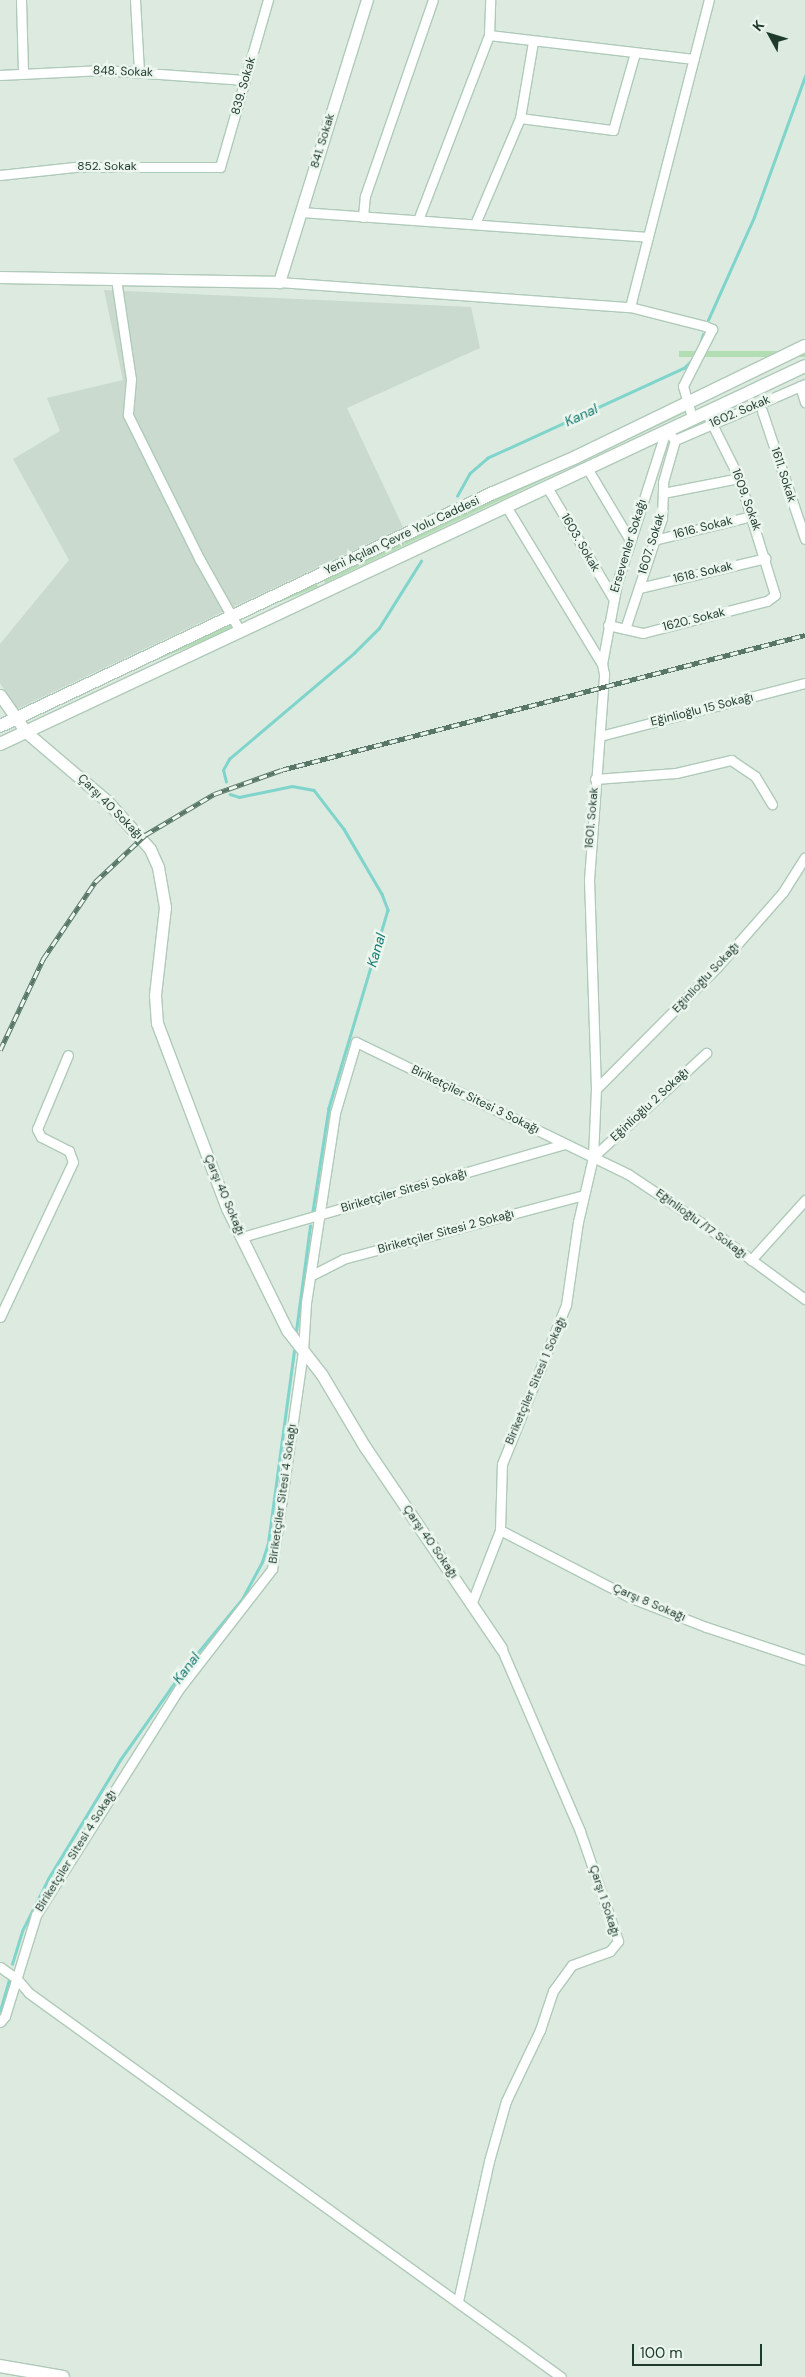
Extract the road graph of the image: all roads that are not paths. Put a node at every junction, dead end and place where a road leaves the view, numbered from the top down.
1 (21, 0) edge
2 (135, 0) edge
3 (268, 0) edge
4 (368, 0) edge
5 (433, 0) edge
6 (490, 0) edge
7 (708, 0) edge
8 (489, 34) junction
9 (533, 42) junction
10 (635, 53) junction
11 (694, 58) junction
12 (139, 72) junction
13 (23, 73) junction
14 (0, 75) edge
15 (245, 80) junction
16 (520, 118) junction
17 (215, 168) joint
18 (0, 175) edge
19 (301, 212) junction
20 (363, 217) junction
21 (418, 220) junction
22 (475, 224) junction
23 (648, 237) junction
24 (0, 277) edge
25 (116, 279) junction
26 (279, 282) junction
27 (630, 307) junction
28 (805, 346) edge
29 (805, 366) edge
30 (802, 385) edge
31 (805, 402) edge
32 (686, 403) junction
33 (762, 411) dead end
34 (706, 412) junction
35 (692, 418) junction
36 (713, 424) junction
37 (671, 435) junction
38 (587, 468) junction
39 (739, 478) junction
40 (547, 487) junction
41 (663, 493) junction
42 (506, 506) junction
43 (752, 516) junction
44 (630, 540) junction
45 (654, 540) junction
46 (805, 540) edge
47 (766, 558) junction
48 (639, 588) junction
49 (776, 592) joint
50 (613, 598) junction
51 (232, 616) junction
52 (608, 625) junction
53 (624, 630) junction
54 (240, 631) junction
55 (602, 664) junction
56 (805, 683) edge
57 (0, 695) edge
58 (14, 719) junction
59 (0, 726) edge
60 (26, 732) junction
61 (600, 736) junction
62 (0, 744) edge
63 (595, 779) junction
64 (772, 804) dead end
65 (805, 857) edge
66 (356, 1042) joint
67 (706, 1053) dead end
68 (68, 1054) dead end
69 (596, 1089) junction
70 (565, 1144) junction
71 (593, 1157) junction
72 (584, 1194) junction
73 (805, 1200) edge
74 (319, 1216) junction
75 (242, 1237) junction
76 (751, 1260) junction
77 (310, 1276) junction
78 (805, 1299) edge
79 (0, 1317) edge
80 (303, 1352) junction
81 (500, 1530) junction
82 (472, 1602) junction
83 (501, 1648) joint
84 (805, 1660) edge
85 (0, 1967) edge
86 (16, 1978) junction
87 (0, 2022) edge
88 (458, 2301) junction
89 (0, 2366) edge
90 (63, 2377) edge
91 (561, 2377) edge

1 - 13 street
2 - 12 street
3 - 15 street, 839. Sokak
4 - 19 street, 841. Sokak
5 - 20 street
6 - 8 street
7 - 11 street
8 - 9 street
8 - 21 street
9 - 10 street
9 - 16 street
10 - 11 street
10 - 16 street
11 - 23 street
12 - 13 street, 848. Sokak
12 - 15 street, 848. Sokak
13 - 14 street, 848. Sokak
15 - 17 street, 839. Sokak
16 - 22 street
17 - 18 street, 852. Sokak
19 - 20 street
19 - 26 street, 841. Sokak
20 - 21 street
21 - 22 street
22 - 23 street
23 - 27 street
24 - 25 street
25 - 26 street
25 - 51 street
26 - 27 street
27 - 32 street
28 - 32 main road, Yeni Açılan Çevre Yolu Caddesi
29 - 34 main road, Yeni Açılan Çevre Yolu Caddesi
30 - 31 street
30 - 36 street, 1602. Sokak
32 - 35 street
32 - 51 main road, Yeni Açılan Çevre Yolu Caddesi
33 - 46 street, 1611. Sokak
34 - 35 main road, Yeni Açılan Çevre Yolu Caddesi
34 - 36 street, 1609. Sokak
35 - 37 main road, Yeni Açılan Çevre Yolu Caddesi
36 - 37 street, 1602. Sokak
36 - 39 street, 1609. Sokak
37 - 38 main road, Yeni Açılan Çevre Yolu Caddesi
37 - 41 street, 1607. Sokak
37 - 44 street, Ersevenler Sokağı
38 - 40 main road, Yeni Açılan Çevre Yolu Caddesi
38 - 44 street
39 - 41 street
39 - 43 street, 1609. Sokak
40 - 42 main road, Yeni Açılan Çevre Yolu Caddesi
40 - 50 street, 1603. Sokak
41 - 45 street, 1607. Sokak
42 - 54 main road, Yeni Açılan Çevre Yolu Caddesi
42 - 55 street, 1601. Sokak
43 - 45 street, 1616. Sokak
43 - 47 street, 1609. Sokak
44 - 50 street, Ersevenler Sokağı
45 - 48 street, 1607. Sokak
47 - 48 street, 1618. Sokak
47 - 49 street, 1609. Sokak
48 - 53 street, 1607. Sokak
49 - 53 street, 1620. Sokak
50 - 52 street, Ersevenler Sokağı
51 - 54 street
51 - 58 main road, Yeni Açılan Çevre Yolu Caddesi
52 - 53 street, 1620. Sokak
52 - 55 street, Ersevenler Sokağı
54 - 60 main road, Yeni Açılan Çevre Yolu Caddesi
55 - 61 street, 1601. Sokak
56 - 61 street, Eğinlioğlu 15 Sokağı
57 - 58 street, Çarşı 40 Sokağı
58 - 59 main road, Yeni Açılan Çevre Yolu Caddesi
58 - 60 street, Çarşı 40 Sokağı
60 - 62 main road, Yeni Açılan Çevre Yolu Caddesi
60 - 75 street, Çarşı 40 Sokağı
61 - 63 street, 1601. Sokak
63 - 64 street
63 - 69 street, 1601. Sokak
65 - 69 street, Eğinlioğlu Sokağı
66 - 70 street, Biriketçiler Sitesi 3 Sokağı
66 - 74 street, Biriketçiler Sitesi 4 Sokağı
67 - 71 street, Eğinlioğlu 2 Sokağı
68 - 79 street
69 - 71 street, 1601. Sokak
70 - 71 street, Biriketçiler Sitesi 3 Sokağı
70 - 74 street, Biriketçiler Sitesi Sokağı
71 - 72 street, Biriketçiler Sitesi 1 Sokağı
71 - 76 street, Eğinlioğlu /17 Sokağı
72 - 77 street, Biriketçiler Sitesi 2 Sokağı
72 - 81 street, Biriketçiler Sitesi 1 Sokağı
73 - 76 street
74 - 75 street, Biriketçiler Sitesi Sokağı
74 - 77 street, Biriketçiler Sitesi 4 Sokağı
75 - 80 street, Çarşı 40 Sokağı
76 - 78 street, Eğinlioğlu /17 Sokağı
77 - 80 street, Biriketçiler Sitesi 4 Sokağı
80 - 82 street, Çarşı 40 Sokağı
80 - 86 street, Biriketçiler Sitesi 4 Sokağı
81 - 82 street, Biriketçiler Sitesi 1 Sokağı
81 - 84 street, Çarşı 8 Sokağı
82 - 83 street, Çarşı 40 Sokağı
83 - 88 street, Çarşı 1 Sokağı
85 - 86 street
86 - 87 street, Biriketçiler Sitesi 4 Sokağı
86 - 88 street
88 - 91 street
89 - 90 main road

